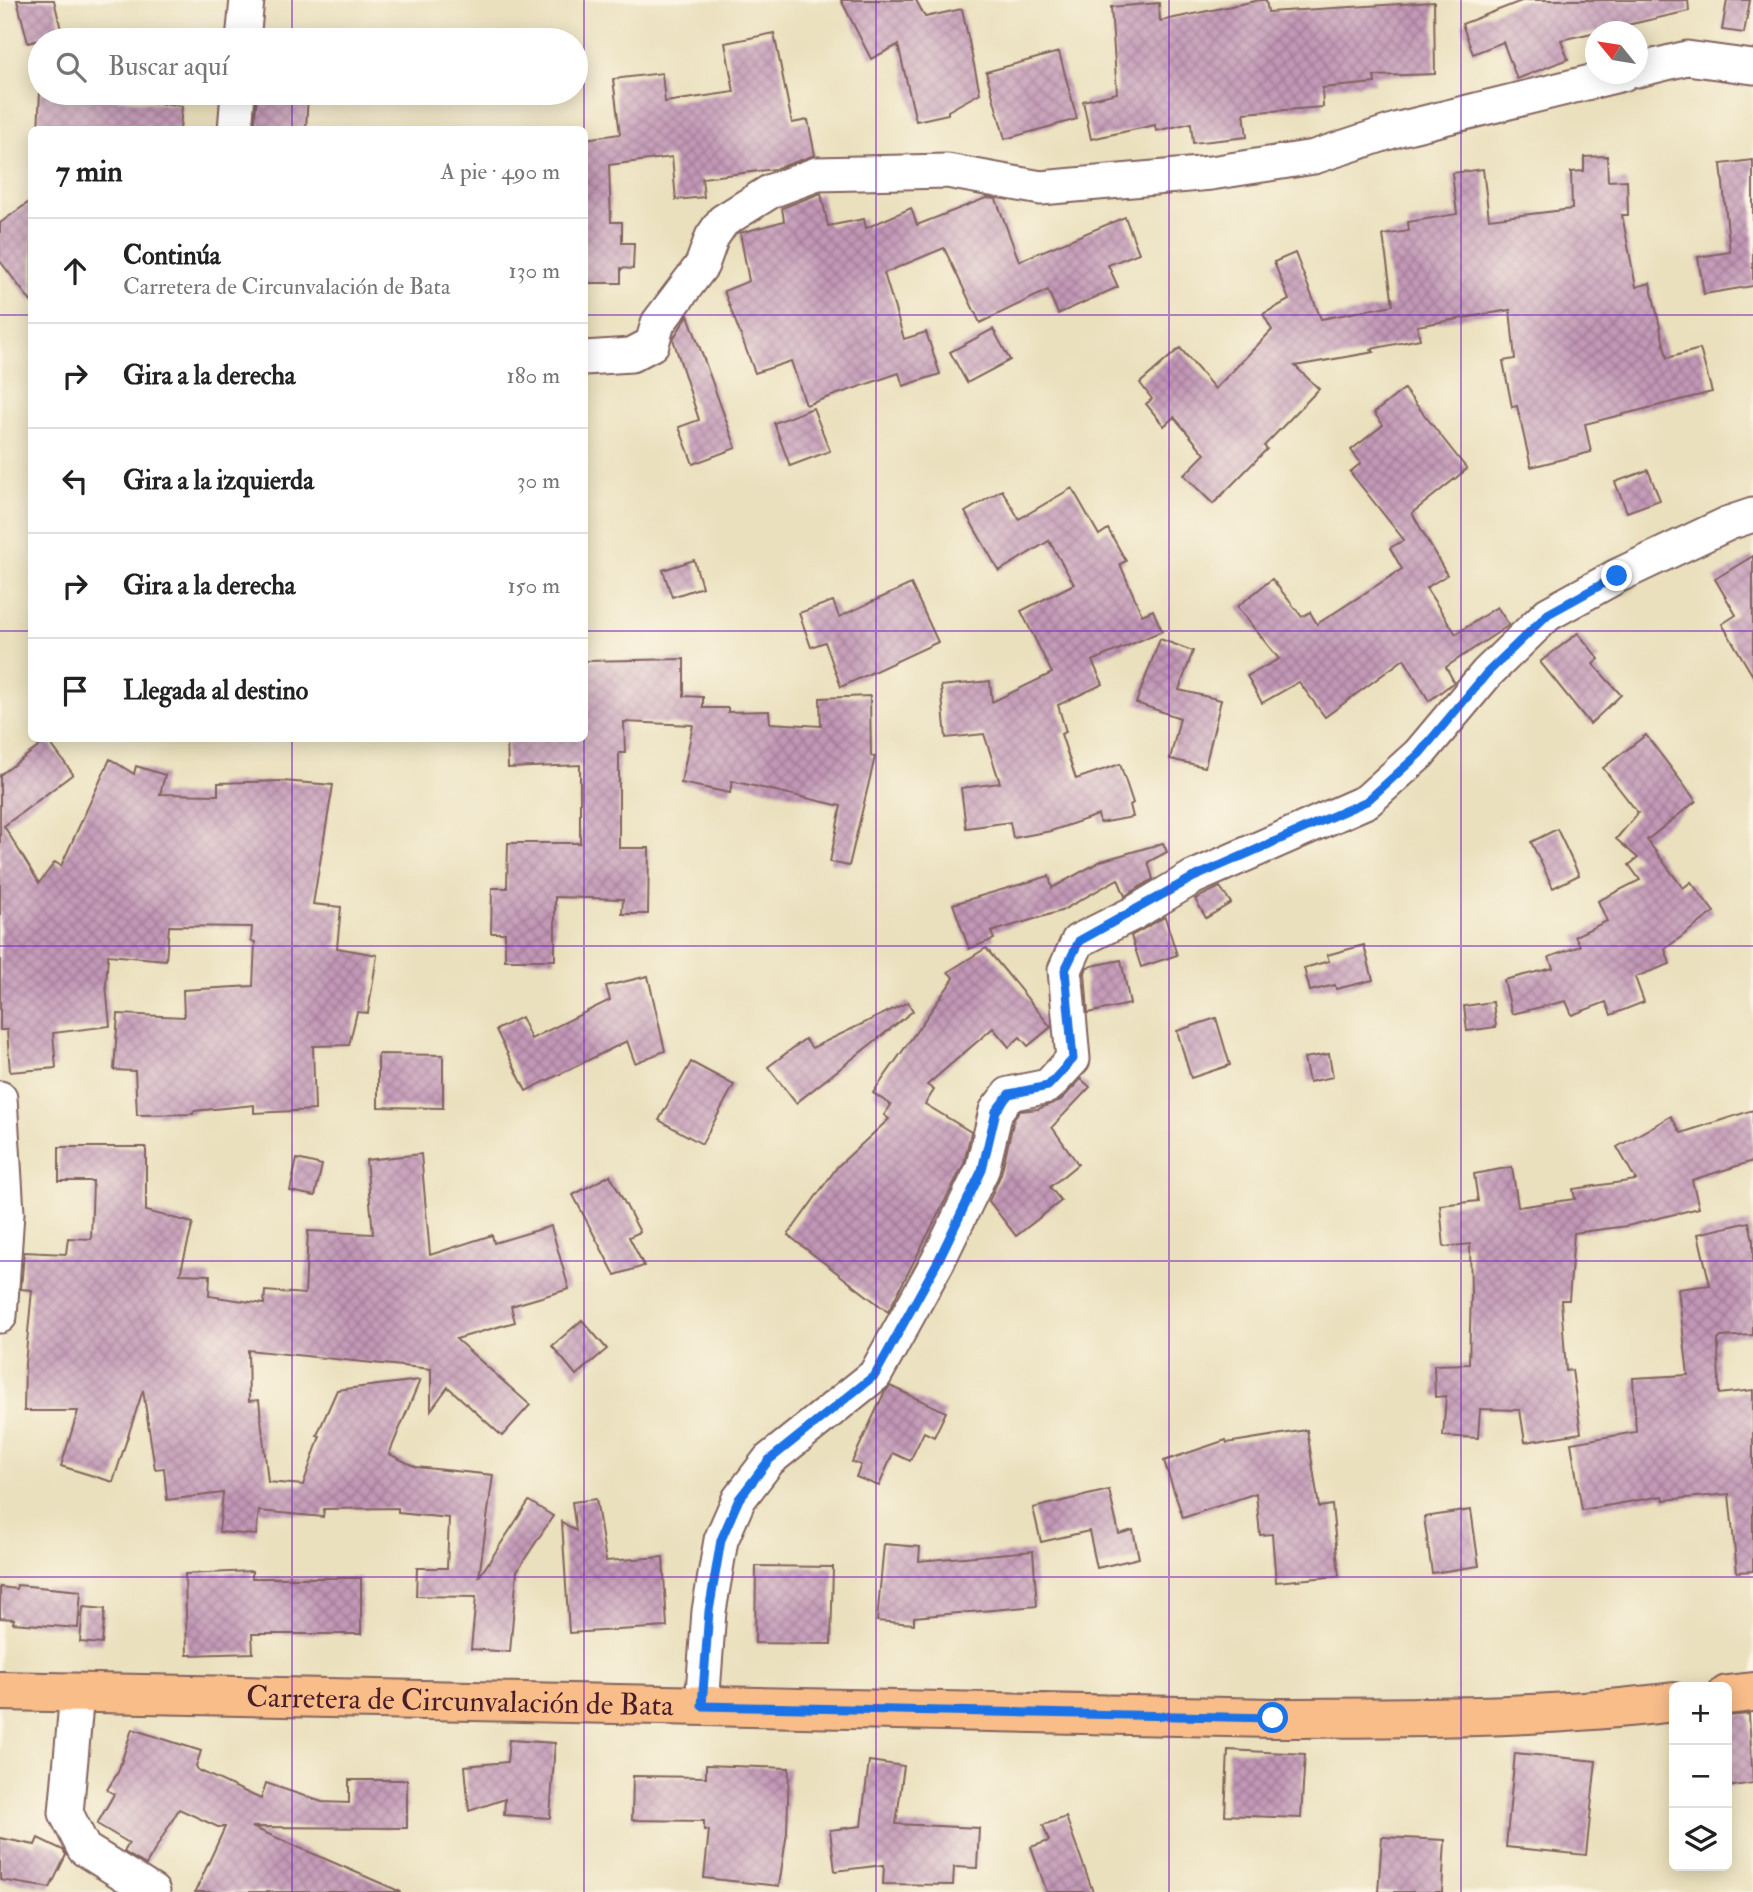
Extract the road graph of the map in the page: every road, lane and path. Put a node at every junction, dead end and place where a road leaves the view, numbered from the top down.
1 (247, 0) edge
2 (244, 28) edge
3 (1753, 66) edge
4 (1648, 67) edge
5 (1585, 83) edge
6 (237, 105) edge
7 (235, 126) edge
8 (588, 358) edge
9 (1753, 515) edge
10 (0, 1098) edge
11 (0, 1316) edge
12 (0, 1691) edge
13 (1753, 1692) edge
14 (77, 1693) junction
15 (1732, 1694) edge
16 (1669, 1702) edge
17 (702, 1706) junction
18 (153, 1892) edge

1 - 2 street
3 - 4 street
5 - 8 street
6 - 7 street
9 - 17 street
10 - 11 street
12 - 14 main road, Carretera de Circunvalación de Bata
13 - 15 main road
14 - 17 main road, Carretera de Circunvalación de Bata
14 - 18 street
16 - 17 main road, Carretera de Circunvalación de Bata

